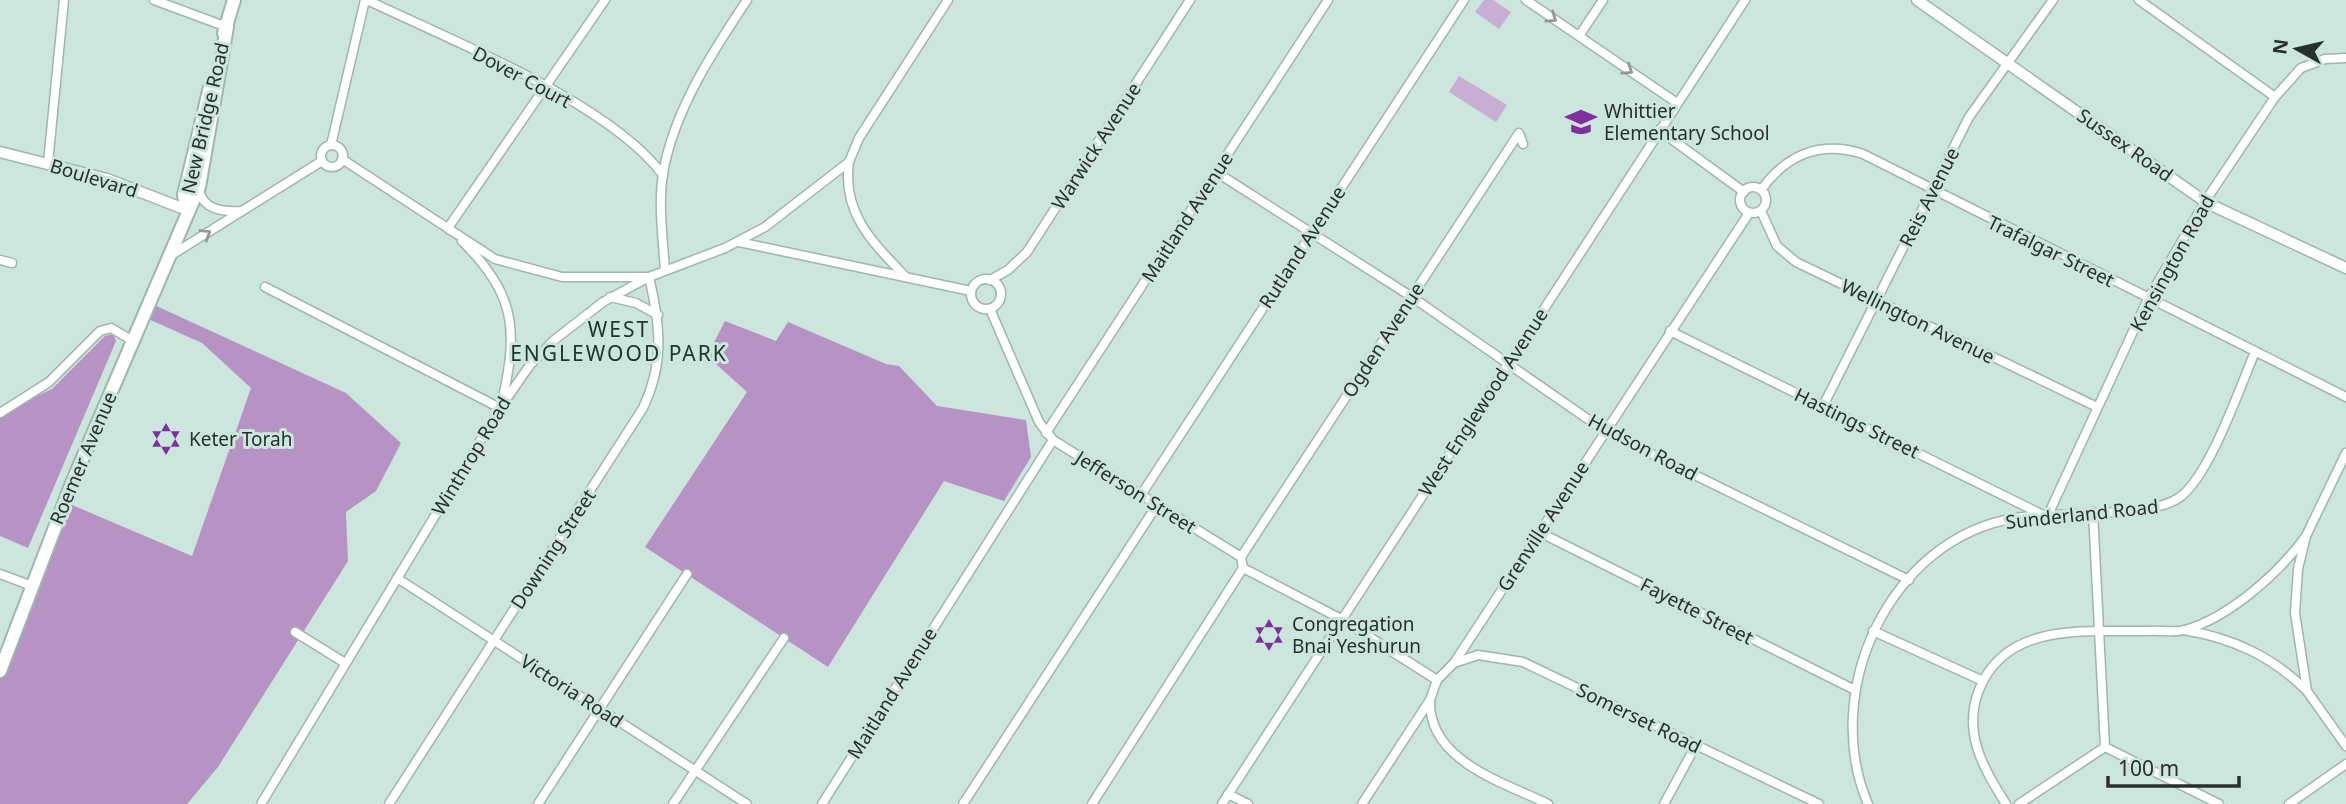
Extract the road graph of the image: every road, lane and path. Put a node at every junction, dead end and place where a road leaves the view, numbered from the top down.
1 (64, 0) edge
2 (154, 0) edge
3 (234, 0) edge
4 (366, 0) edge
5 (605, 0) edge
6 (747, 0) edge
7 (948, 0) edge
8 (1190, 0) edge
9 (1328, 0) edge
10 (1464, 0) edge
11 (1526, 0) edge
12 (1603, 0) edge
13 (1745, 0) edge
14 (1917, 0) edge
15 (2053, 0) edge
16 (2139, 0) edge
17 (227, 27) junction
18 (1578, 36) junction
19 (2346, 58) edge
20 (2008, 63) junction
21 (545, 87) junction
22 (2275, 97) junction
23 (1677, 103) junction
24 (1659, 130) junction
25 (1523, 144) dead end
26 (331, 145) junction
27 (0, 152) edge
28 (342, 159) junction
29 (322, 161) junction
30 (849, 162) junction
31 (48, 163) junction
32 (1216, 172) junction
33 (663, 175) junction
34 (199, 187) junction
35 (1761, 190) junction
36 (1744, 192) junction
37 (1931, 192) junction
38 (2205, 202) junction
39 (187, 210) junction
40 (244, 210) junction
41 (1761, 211) junction
42 (1749, 213) junction
43 (448, 228) junction
44 (1312, 233) junction
45 (739, 242) junction
46 (169, 257) junction
47 (0, 260) edge
48 (12, 263) dead end
49 (2346, 268) edge
50 (665, 271) junction
51 (904, 275) junction
52 (649, 277) junction
53 (990, 280) junction
54 (265, 287) dead end
55 (971, 291) junction
56 (1412, 297) junction
57 (610, 298) junction
58 (2148, 299) junction
59 (1876, 301) junction
60 (150, 303) joint
61 (990, 309) junction
62 (658, 315) junction
63 (1670, 331) junction
64 (133, 341) junction
65 (2255, 352) junction
66 (1508, 363) junction
67 (2346, 397) edge
68 (500, 406) junction
69 (1824, 406) junction
70 (2098, 407) junction
71 (0, 414) edge
72 (1605, 431) junction
73 (1050, 437) junction
74 (2346, 453) edge
75 (1141, 495) junction
76 (1157, 505) junction
77 (2093, 512) junction
78 (2045, 515) junction
79 (1539, 532) junction
80 (2306, 536) junction
81 (1241, 557) junction
82 (1243, 568) junction
83 (0, 574) edge
84 (687, 574) dead end
85 (397, 578) junction
86 (1909, 580) junction
87 (32, 586) junction
88 (20, 615) junction
89 (1341, 619) junction
90 (2184, 630) junction
91 (1873, 631) junction
92 (295, 632) dead end
93 (2099, 632) junction
94 (784, 638) dead end
95 (494, 641) junction
96 (0, 656) edge
97 (345, 663) junction
98 (1454, 663) junction
99 (0, 671) edge
100 (1437, 680) junction
101 (1983, 681) junction
102 (1855, 690) junction
103 (2307, 691) junction
104 (1430, 700) junction
105 (599, 709) junction
106 (1696, 745) junction
107 (2346, 746) edge
108 (2105, 747) junction
109 (2346, 764) edge
110 (695, 771) junction
111 (1228, 794) junction
112 (261, 804) edge
113 (389, 804) edge
114 (538, 804) edge
115 (673, 804) edge
116 (747, 804) edge
117 (822, 804) edge
118 (963, 804) edge
119 (1092, 804) edge
120 (1222, 804) edge
121 (1248, 804) edge
122 (1362, 804) edge
123 (1548, 804) edge
124 (1664, 804) edge
125 (1819, 804) edge
126 (1868, 804) edge
127 (2006, 804) edge
128 (2019, 804) edge
129 (2219, 804) edge
130 (2289, 804) edge

1 - 31 street
2 - 17 street
3 - 17 main road, New Bridge Road
4 - 21 street, Dover Court
4 - 26 street
5 - 21 street
6 - 33 street
7 - 30 street, Winthrop Road
8 - 53 street, Warwick Avenue
9 - 32 street, Maitland Avenue
10 - 44 street, Rutland Avenue
11 -> 18 street
12 - 18 street
13 - 23 street, West Englewood Avenue
14 - 20 street, Sussex Road
15 - 20 street, Reis Avenue
16 - 22 street
17 - 34 main road, New Bridge Road
17 - 39 main road, New Bridge Road
18 -> 23 street
19 - 22 street, Kensington Road
20 - 37 street, Reis Avenue
20 - 38 street, Sussex Road
21 - 33 street, Dover Court
21 - 43 street
22 - 38 street, Kensington Road
23 - 24 street, West Englewood Avenue
24 - 36 street
24 - 66 street, West Englewood Avenue
25 - 56 street, Ogden Avenue
26 - 28 street
26 - 29 street
27 - 31 street, Boulevard
28 - 29 street
28 - 43 street
29 - 40 street
30 - 45 street, Winthrop Road
30 - 51 street, Winthrop Road
31 - 39 street, Boulevard
32 - 44 street, Hudson Road
32 - 73 street, Maitland Avenue
33 - 50 street
34 - 39 main road, New Bridge Road
34 - 40 street
35 - 36 street
35 - 37 street, Trafalgar Street
35 - 41 street
36 - 42 street
37 - 58 street, Trafalgar Street
37 - 59 street, Reis Avenue
38 - 49 street, Sussex Road
38 - 58 street, Kensington Road
39 - 46 main road, New Bridge Road
46 -> 40 street
41 - 42 street
41 - 59 street, Wellington Avenue
42 - 63 street, Grenville Avenue
43 - 52 street
43 - 68 street
44 - 56 street, Hudson Road
44 - 75 street, Rutland Avenue
45 - 50 street, Winthrop Road
45 - 51 street
46 - 60 main road, New Bridge Road
47 - 48 street
50 - 52 street, Winthrop Road
51 - 55 street
52 - 57 street, Winthrop Road
52 - 62 street, Downing Street
53 - 55 street
53 - 61 street
54 - 68 street
55 - 61 street
56 - 66 street, Hudson Road
56 - 81 street, Ogden Avenue
57 - 62 street
57 - 68 street, Winthrop Road
58 - 65 street, Trafalgar Street
58 - 70 street, Kensington Road
59 - 69 street, Reis Avenue
59 - 70 street, Wellington Avenue
60 - 64 main road, Roemer Avenue
61 - 73 street
62 - 95 street, Downing Street
63 - 69 street, Hastings Street
63 - 72 street, Grenville Avenue
64 - 71 street
64 - 87 main road, Roemer Avenue
65 - 67 street, Trafalgar Street
65 - 77 street, Sunderland Road
66 - 72 street, Hudson Road
66 - 89 street, West Englewood Avenue
68 - 85 street, Winthrop Road
69 - 78 street, Hastings Street
70 - 78 street, Kensington Road
72 - 79 street, Grenville Avenue
72 - 86 street, Hudson Road
73 - 75 street, Jefferson Street
73 - 117 street, Maitland Avenue
74 - 80 street
75 - 76 street, Jefferson Street
76 - 81 street, Jefferson Street
76 - 118 street
77 - 78 street, Sunderland Road
77 - 93 street
78 - 86 street, Sunderland Road
79 - 98 street, Grenville Avenue
79 - 102 street, Fayette Street
80 - 90 street
80 - 103 street
81 - 82 street
82 - 89 street
82 - 119 street
83 - 87 street
84 - 105 street
85 - 95 street, Victoria Road
85 - 97 street, Winthrop Road
86 - 91 street, Sunderland Road
87 - 88 main road, Roemer Avenue
88 - 96 main road, Roemer Avenue
88 - 99 main road, Roemer Avenue
89 - 100 street
89 - 111 street, West Englewood Avenue
90 - 93 street
90 - 103 street
91 - 101 street
91 - 102 street, Sunderland Road
92 - 97 street
93 - 101 street
93 - 108 street
94 - 110 street
95 - 105 street, Victoria Road
95 - 113 street, Downing Street
97 - 112 street, Winthrop Road
98 - 100 street, Grenville Avenue
98 - 106 street, Somerset Road
100 - 104 street, Grenville Avenue
101 - 127 street
102 - 126 street, Sunderland Road
103 - 107 street
104 - 122 street, Grenville Avenue
104 - 123 street
105 - 110 street, Victoria Road
105 - 114 street
106 - 124 street
106 - 125 street, Somerset Road
108 - 128 street
108 - 129 street
109 - 130 street
110 - 115 street
110 - 116 street, Victoria Road
111 - 120 street, West Englewood Avenue
111 - 121 street

